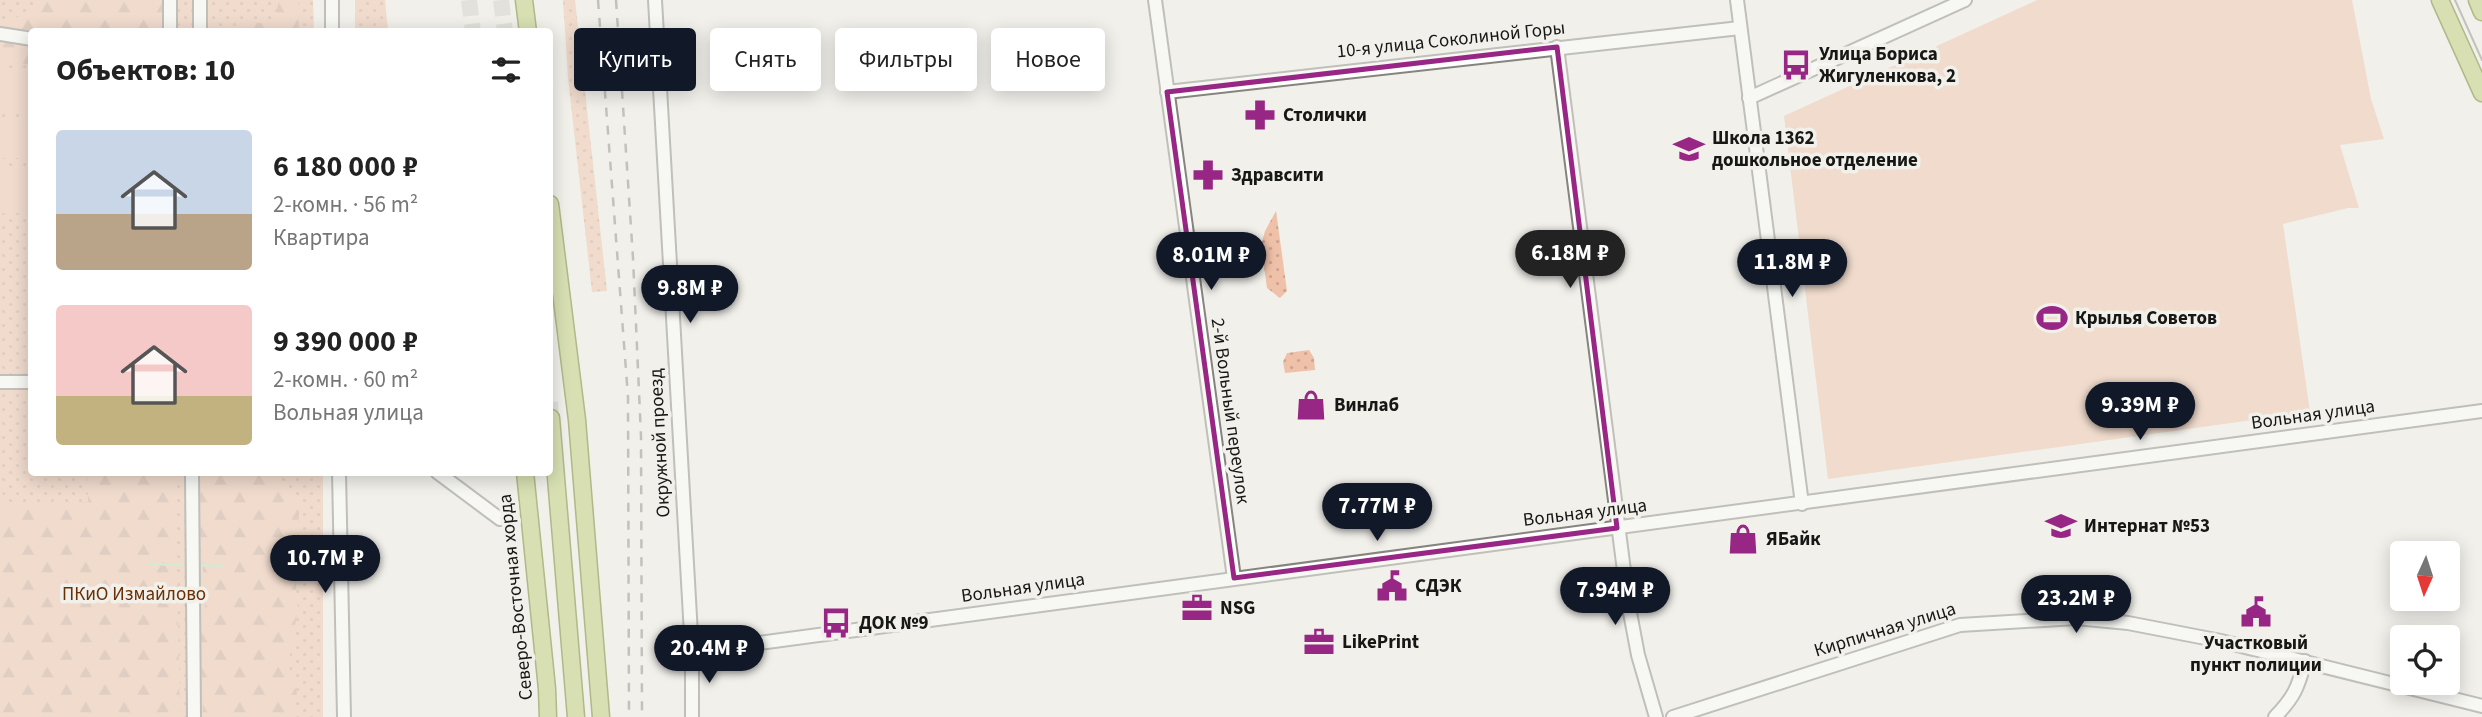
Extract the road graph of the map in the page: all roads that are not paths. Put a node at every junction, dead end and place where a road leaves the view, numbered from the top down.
1 (170, 0) edge
2 (200, 0) edge
3 (332, 0) edge
4 (524, 0) edge
5 (655, 0) edge
6 (1155, 0) edge
7 (1737, 0) edge
8 (1965, 0) edge
9 (2440, 0) edge
10 (2477, 0) edge
11 (2482, 12) edge
12 (170, 28) edge
13 (200, 28) edge
14 (332, 28) edge
15 (528, 28) edge
16 (1740, 28) junction
17 (0, 34) edge
18 (28, 38) edge
19 (1557, 47) junction
20 (1167, 92) junction
21 (2482, 93) edge
22 (1749, 98) junction
23 (553, 228) edge
24 (0, 382) edge
25 (28, 382) edge
26 (2482, 411) edge
27 (553, 442) edge
28 (192, 476) edge
29 (340, 476) edge
30 (442, 476) edge
31 (525, 476) edge
32 (1802, 504) junction
33 (500, 519) dead end
34 (1617, 528) junction
35 (1234, 578) junction
36 (692, 652) junction
37 (2305, 661) junction
38 (2482, 706) edge
39 (194, 717) edge
40 (344, 717) edge
41 (548, 717) edge
42 (576, 717) edge
43 (601, 717) edge
44 (692, 717) edge
45 (1656, 717) edge
46 (1673, 717) edge
47 (2275, 717) edge

1 - 12 street
2 - 13 street
3 - 14 street
4 - 15 main road
5 - 36 street, Окружной проезд
6 - 20 street, 2-й Вольный переулок
7 - 16 street
8 - 22 street
9 - 21 main road
10 - 11 main road
16 - 19 street, 10-я улица Соколиной Горы
16 - 22 street
17 - 18 street
19 - 20 street, 10-я улица Соколиной Горы
19 - 34 street
20 - 35 street, 2-й Вольный переулок
22 - 32 street
23 - 43 main road
24 - 25 street
26 - 32 street, Вольная улица
27 - 42 main road
28 - 39 street
29 - 40 street
30 - 33 street
31 - 41 main road, Северо-Восточная хорда
32 - 34 street, Вольная улица
34 - 35 street, Вольная улица
34 - 45 street
35 - 36 street, Вольная улица
36 - 44 street, Окружной проезд
37 - 38 street, Кирпичная улица
37 - 46 street, Кирпичная улица
37 - 47 street

